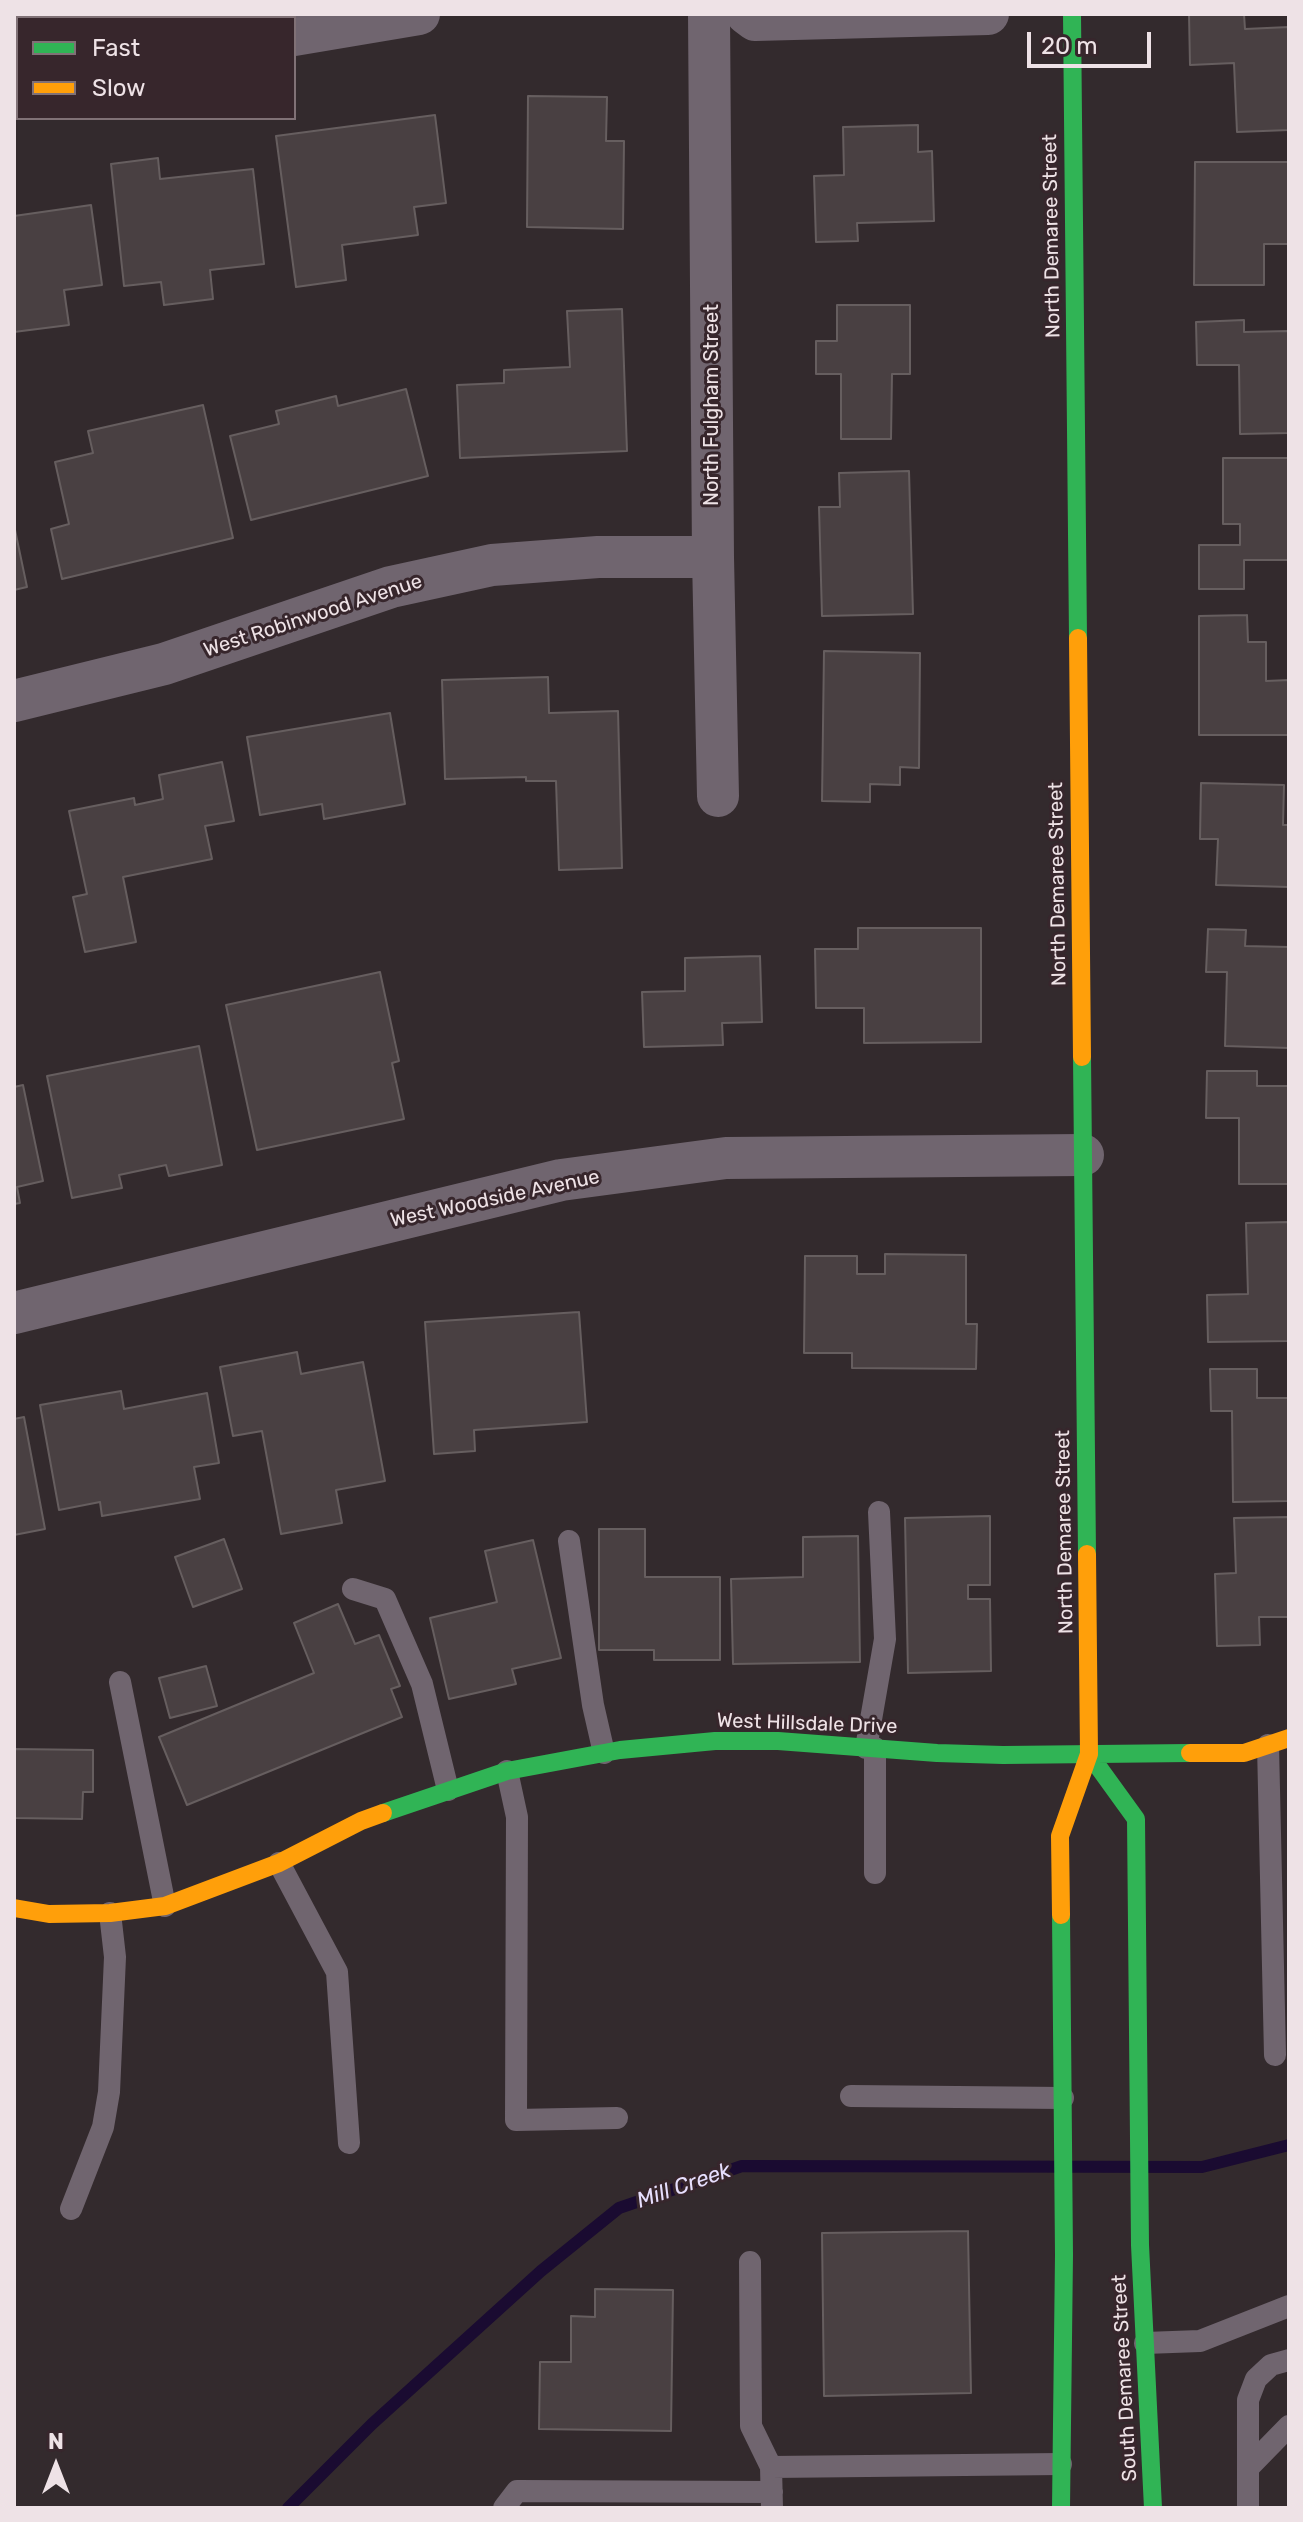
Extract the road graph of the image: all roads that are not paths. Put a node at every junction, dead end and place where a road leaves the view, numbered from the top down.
1 (419, 14) edge
2 (709, 14) edge
3 (747, 14) edge
4 (988, 14) edge
5 (1072, 14) edge
6 (296, 35) edge
7 (713, 557) junction
8 (14, 701) edge
9 (718, 796) dead end
10 (1083, 1155) junction
11 (14, 1313) edge
12 (879, 1512) dead end
13 (569, 1541) dead end
14 (353, 1589) dead end
15 (120, 1682) dead end
16 (1279, 1742) edge
17 (870, 1748) junction
18 (604, 1753) junction
19 (1089, 1754) junction
20 (507, 1771) junction
21 (448, 1790) junction
22 (279, 1863) junction
23 (875, 1873) dead end
24 (165, 1906) junction
25 (14, 1908) edge
26 (110, 1913) junction
27 (1275, 2055) dead end
28 (851, 2096) dead end
29 (1063, 2098) junction
30 (617, 2118) dead end
31 (349, 2143) dead end
32 (71, 2209) dead end
33 (750, 2262) dead end
34 (1289, 2306) edge
35 (1145, 2343) junction
36 (1289, 2360) edge
37 (1289, 2426) edge
38 (1061, 2464) junction
39 (771, 2467) junction
40 (1248, 2468) junction
41 (772, 2500) edge
42 (504, 2508) edge
43 (1061, 2508) edge
44 (1153, 2508) edge
45 (1248, 2508) edge

1 - 6 street
2 - 7 street, North Fulgham Street
3 - 4 street
5 - 10 main road, North Demaree Street
7 - 8 street, West Robinwood Avenue
7 - 9 street, North Fulgham Street
10 - 11 street, West Woodside Avenue
10 - 19 main road, North Demaree Street
12 - 17 lane
13 - 18 lane
14 - 21 lane
15 - 24 lane
16 - 19 main road, West Hillsdale Drive
16 - 27 lane
17 - 18 main road, West Hillsdale Drive
17 - 19 main road, West Hillsdale Drive
17 - 23 lane
18 - 20 main road, West Hillsdale Drive
19 - 29 main road, North Demaree Street
19 - 35 main road, South Demaree Street
20 - 21 main road, West Hillsdale Drive
20 - 30 lane
21 - 22 main road, West Hillsdale Drive
22 - 24 main road, West Hillsdale Drive
22 - 31 lane
24 - 26 main road, West Hillsdale Drive
25 - 26 main road, West Hillsdale Drive
26 - 32 lane
28 - 29 lane
29 - 38 main road, North Demaree Street
33 - 39 lane
34 - 35 lane
35 - 44 main road, South Demaree Street
36 - 40 lane
37 - 40 lane
38 - 39 lane
38 - 43 main road
39 - 41 lane
40 - 45 lane
41 - 42 lane

